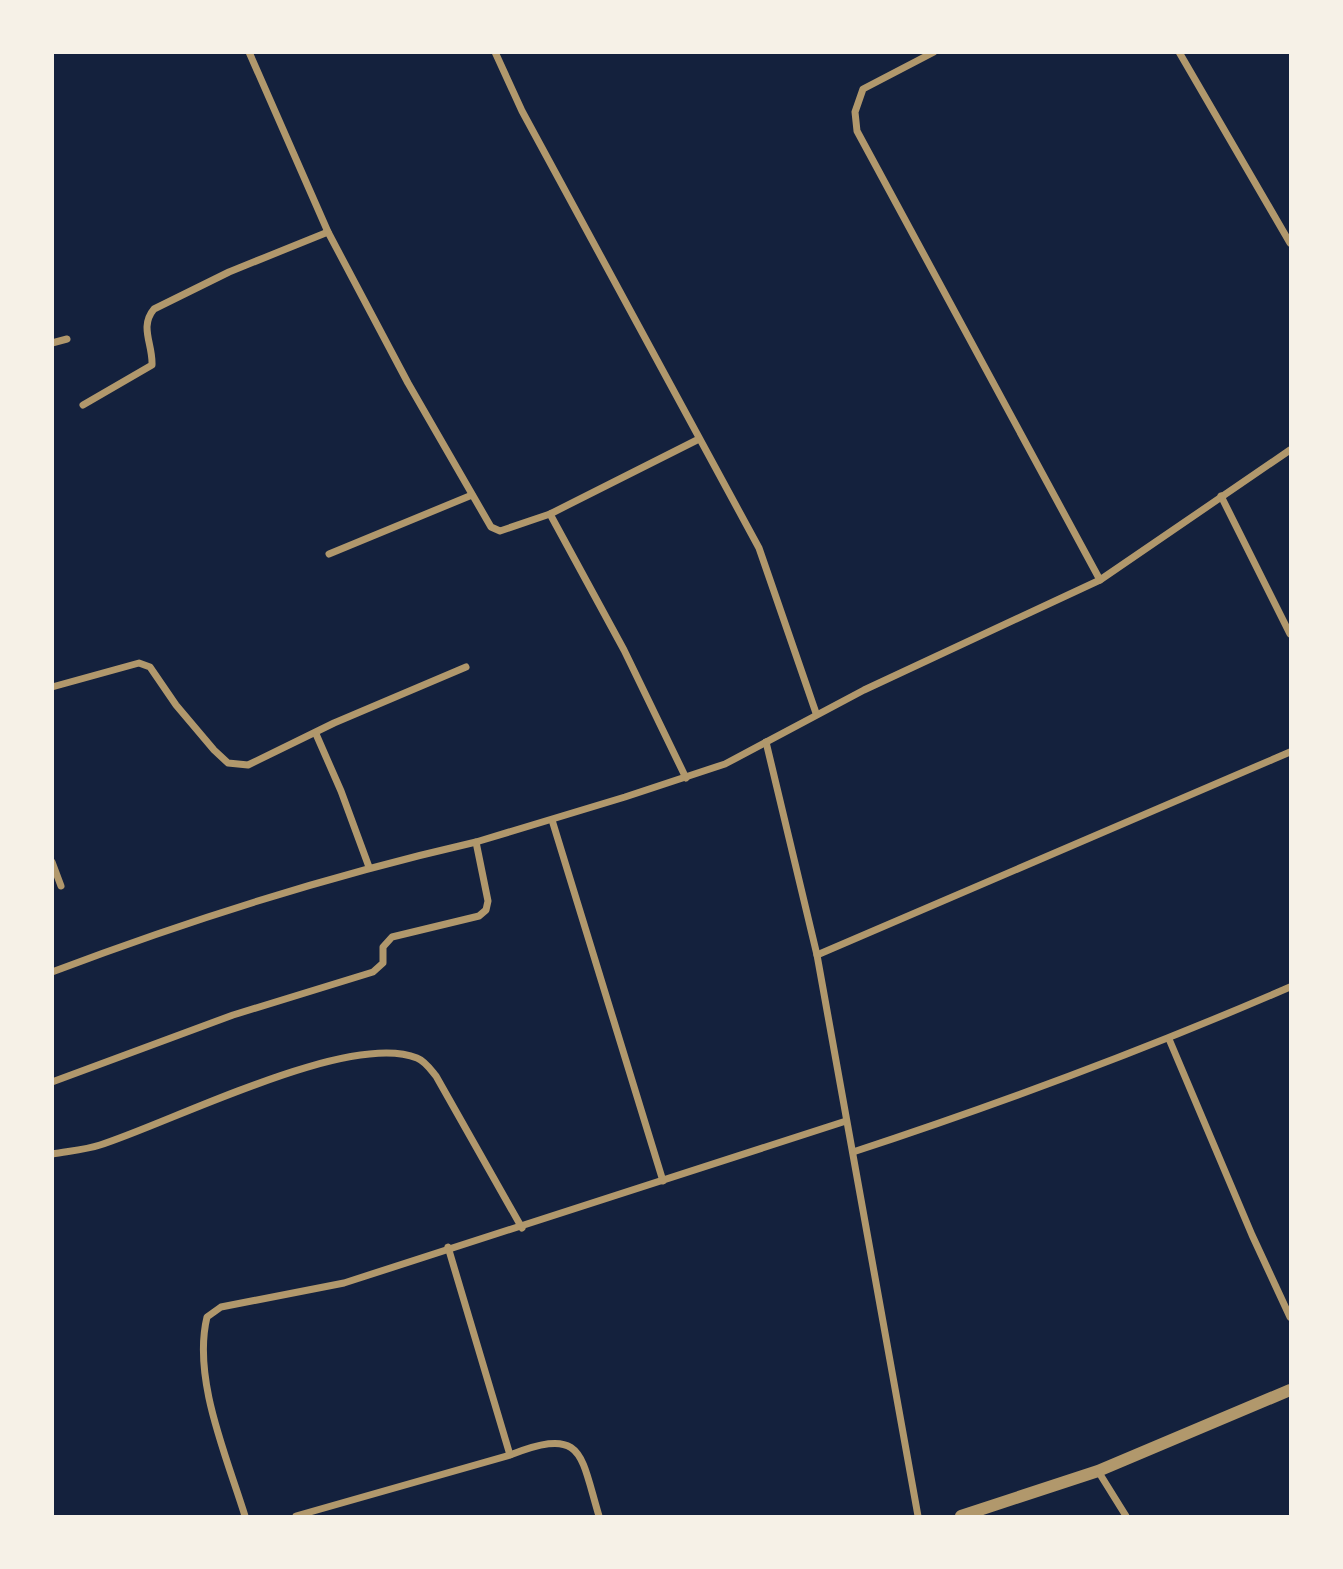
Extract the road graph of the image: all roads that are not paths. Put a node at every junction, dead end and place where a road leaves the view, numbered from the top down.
1 (249, 52) edge
2 (495, 52) edge
3 (934, 52) edge
4 (1179, 52) edge
5 (328, 232) junction
6 (1290, 243) edge
7 (67, 339) dead end
8 (52, 343) edge
9 (83, 405) dead end
10 (699, 439) junction
11 (1290, 450) edge
12 (472, 495) junction
13 (1221, 496) junction
14 (550, 514) junction
15 (329, 554) dead end
16 (1100, 580) junction
17 (1290, 634) edge
18 (466, 667) dead end
19 (52, 687) edge
20 (816, 713) junction
21 (316, 734) junction
22 (766, 742) junction
23 (1290, 752) edge
24 (686, 778) junction
25 (552, 820) junction
26 (477, 842) junction
27 (52, 862) edge
28 (369, 867) junction
29 (61, 886) dead end
30 (817, 956) junction
31 (52, 972) edge
32 (1290, 987) edge
33 (1169, 1039) junction
34 (52, 1082) edge
35 (846, 1122) junction
36 (853, 1152) junction
37 (52, 1154) edge
38 (663, 1181) junction
39 (522, 1228) junction
40 (448, 1247) junction
41 (1290, 1318) edge
42 (1290, 1390) edge
43 (510, 1455) junction
44 (1098, 1471) junction
45 (245, 1517) edge
46 (296, 1517) edge
47 (599, 1517) edge
48 (918, 1517) edge
49 (961, 1517) edge
50 (1126, 1517) edge

1 - 5 street
2 - 10 street
3 - 16 street
4 - 6 street
5 - 9 street
5 - 12 street
7 - 8 street
10 - 14 street
10 - 20 street
11 - 13 street
12 - 14 street
12 - 15 street
13 - 16 street
13 - 17 street
14 - 24 street
16 - 20 street
18 - 21 street
19 - 21 street
20 - 22 street
21 - 28 street
22 - 24 street
22 - 30 street
23 - 30 street
24 - 25 street
25 - 26 street
25 - 38 street
26 - 28 street
26 - 34 street
27 - 29 street
28 - 31 street
30 - 35 street
32 - 33 street
33 - 36 street
33 - 41 street
35 - 36 street
35 - 38 street
36 - 48 street
37 - 39 street
38 - 39 street
39 - 40 street
40 - 43 street
40 - 45 street
42 - 44 street
43 - 46 street
43 - 47 street
44 - 49 street
44 - 50 street

